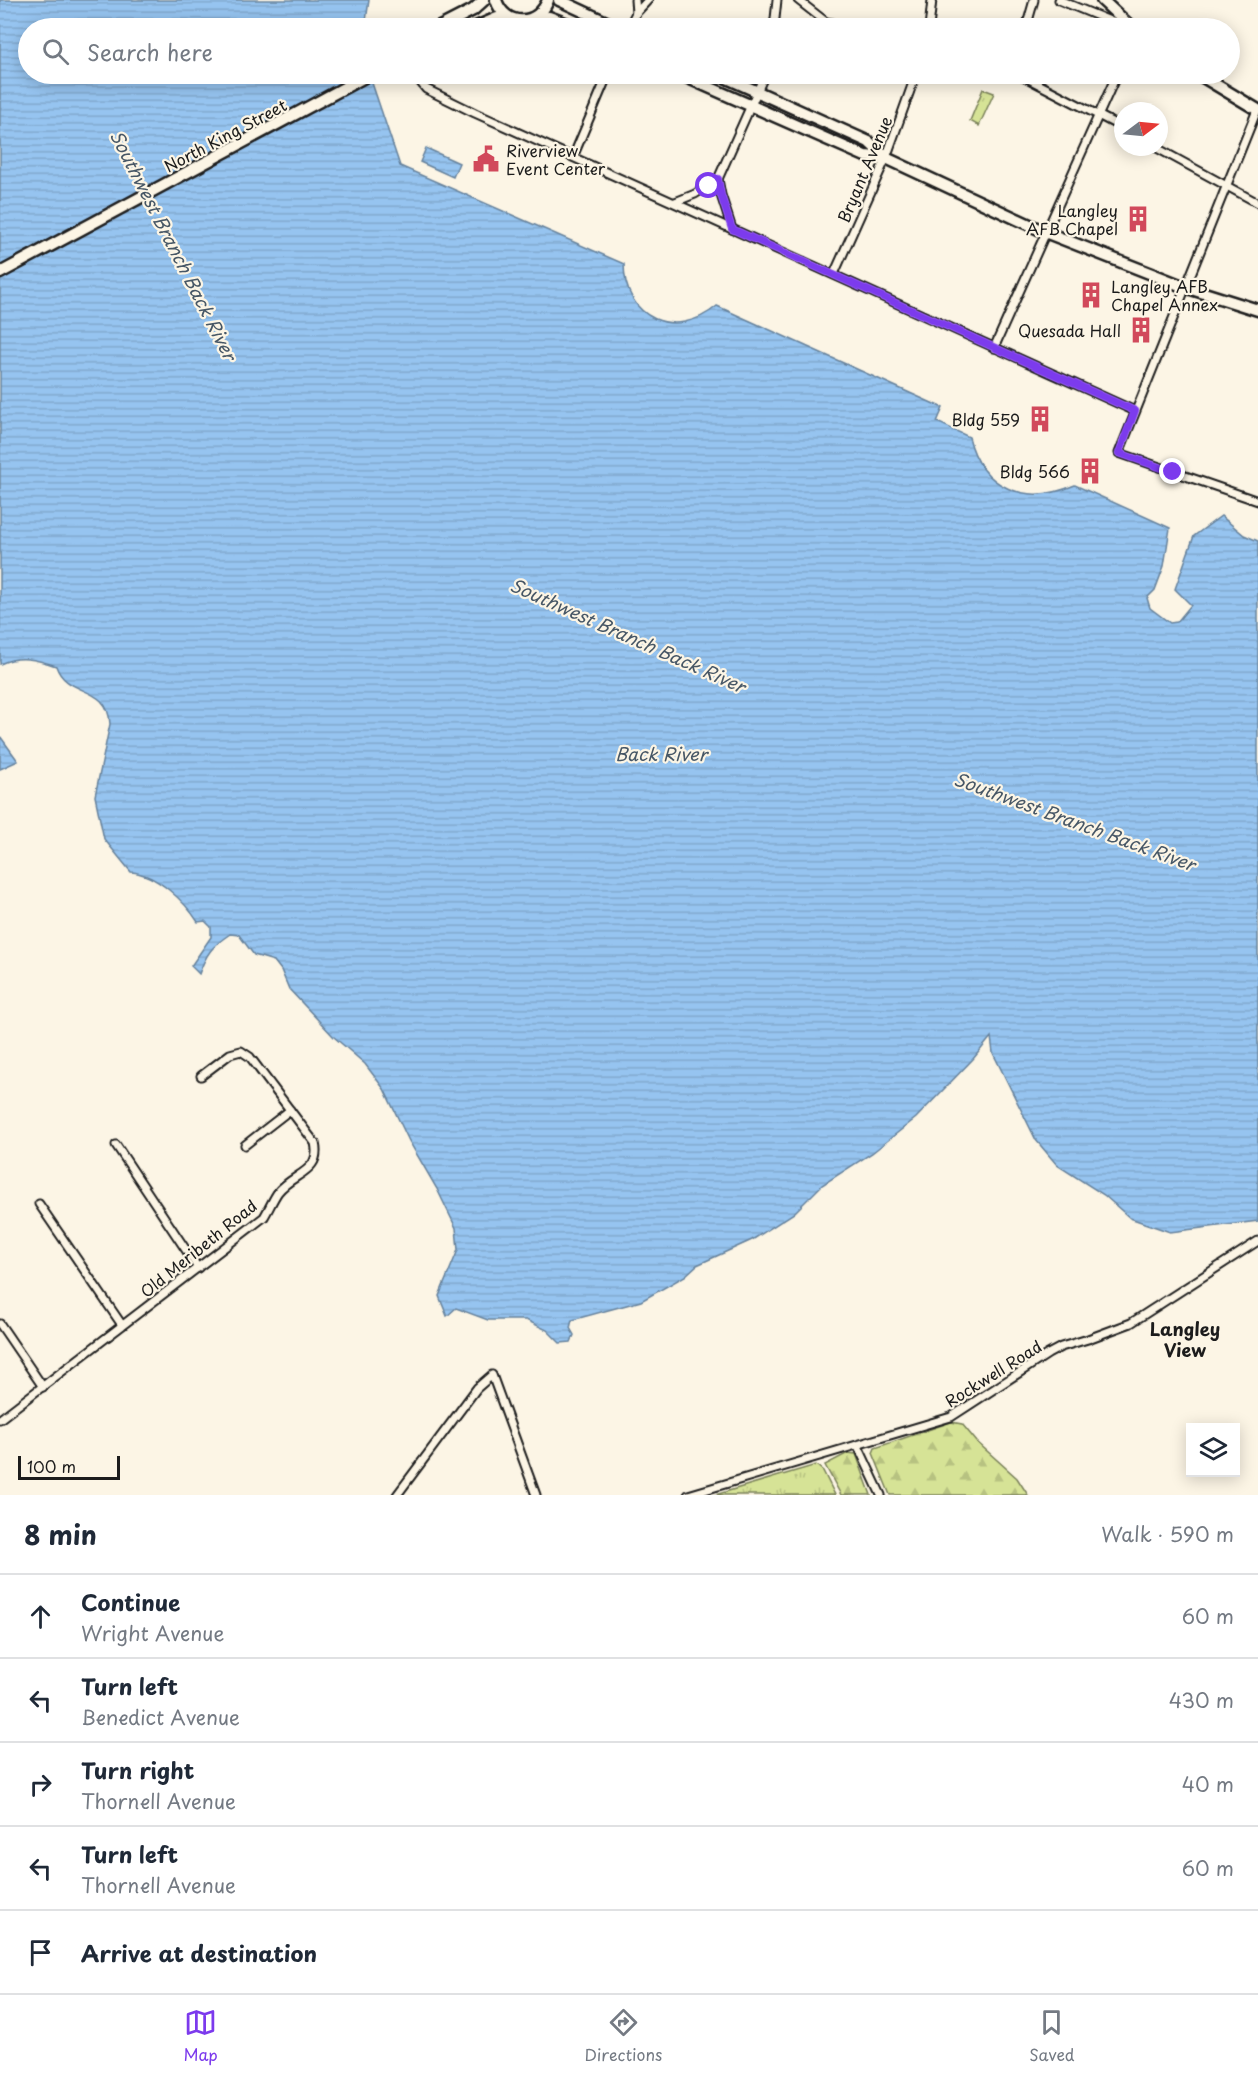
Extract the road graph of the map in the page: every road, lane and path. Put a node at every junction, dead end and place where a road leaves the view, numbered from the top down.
1 (484, 0) edge
2 (496, 0) edge
3 (548, 0) edge
4 (560, 0) edge
5 (635, 0) edge
6 (648, 0) edge
7 (777, 0) edge
8 (798, 0) edge
9 (932, 0) edge
10 (1034, 0) edge
11 (1059, 0) edge
12 (1102, 0) edge
13 (636, 13) junction
14 (457, 18) edge
15 (511, 18) edge
16 (534, 18) edge
17 (598, 18) edge
18 (633, 18) edge
19 (775, 18) edge
20 (821, 18) edge
21 (931, 18) edge
22 (1029, 18) edge
23 (1103, 18) edge
24 (1121, 18) edge
25 (351, 84) edge
26 (422, 84) edge
27 (604, 84) edge
28 (702, 84) edge
29 (742, 84) edge
30 (761, 84) edge
31 (912, 84) edge
32 (1039, 84) edge
33 (1113, 84) edge
34 (1215, 84) edge
35 (758, 91) junction
36 (751, 106) junction
37 (1258, 110) edge
38 (1100, 114) junction
39 (1114, 123) edge
40 (1168, 154) edge
41 (573, 157) junction
42 (886, 158) junction
43 (718, 179) junction
44 (1225, 186) junction
45 (675, 202) junction
46 (1258, 203) edge
47 (732, 229) junction
48 (1045, 232) junction
49 (0, 273) edge
50 (834, 274) junction
51 (1185, 287) junction
52 (1258, 310) edge
53 (994, 348) junction
54 (1135, 411) junction
55 (1258, 501) edge
56 (201, 1076) dead end
57 (290, 1110) junction
58 (116, 1145) dead end
59 (245, 1145) dead end
60 (39, 1204) dead end
61 (1258, 1241) edge
62 (198, 1268) junction
63 (0, 1324) edge
64 (122, 1325) junction
65 (43, 1387) junction
66 (0, 1419) edge
67 (858, 1446) junction
68 (397, 1495) edge
69 (536, 1495) edge
70 (688, 1495) edge
71 (881, 1495) edge

1 - 14 street
2 - 15 street
3 - 16 street
4 - 17 street
5 - 13 street
6 - 13 street
7 - 19 street
8 - 20 street
9 - 21 street
10 - 22 street
11 - 23 street
12 - 24 street
13 - 18 street
25 - 49 street, North King Street
26 - 41 street
27 - 41 street
28 - 36 street
29 - 35 street
30 - 35 street
31 - 42 street, Bryant Avenue
32 - 38 street
33 - 38 street
34 - 37 street
35 - 36 street
35 - 42 street
36 - 42 street
36 - 43 street
37 - 44 street
38 - 39 street
38 - 48 street
40 - 44 street
41 - 45 street
42 - 48 street
42 - 50 street, Bryant Avenue
43 - 45 street
43 - 47 street
44 - 46 street
44 - 51 street
45 - 47 street
47 - 50 street
48 - 51 street
48 - 53 street
50 - 53 street
51 - 52 street
51 - 54 street
53 - 54 street
54 - 55 street
56 - 57 street, Old Meribeth Road
57 - 59 street
57 - 62 street, Old Meribeth Road
58 - 62 street
60 - 64 street
61 - 67 street, Rockwell Road
62 - 64 street, Old Meribeth Road
63 - 65 street
64 - 65 street, Old Meribeth Road
65 - 66 street, Old Meribeth Road
67 - 70 street, Rockwell Road
67 - 71 street
68 - 69 street

